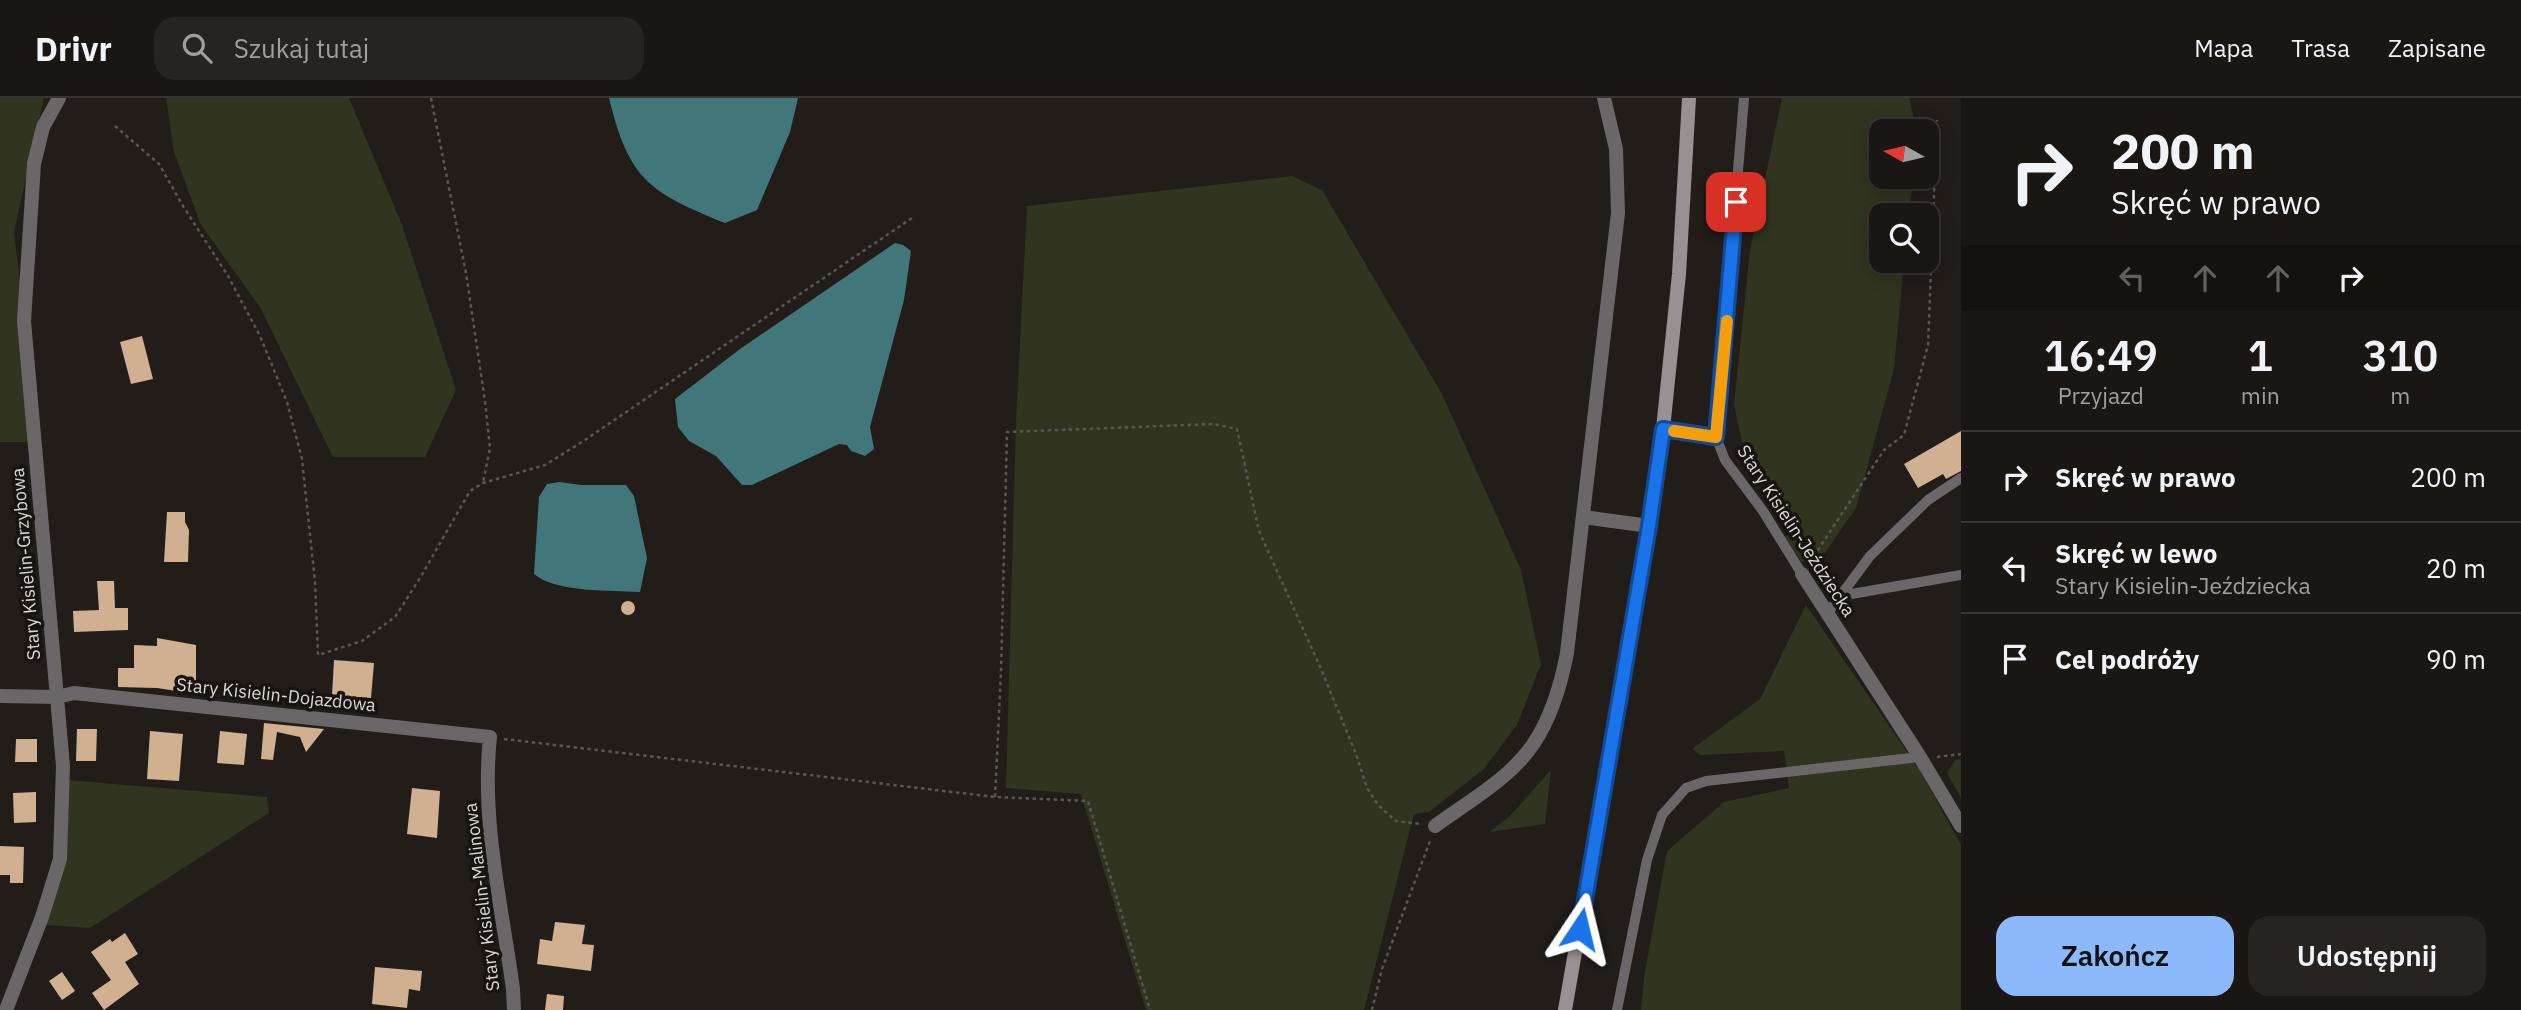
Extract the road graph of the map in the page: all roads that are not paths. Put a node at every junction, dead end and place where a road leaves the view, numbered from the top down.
1 (59, 98) edge
2 (1604, 98) edge
3 (1689, 98) edge
4 (1744, 98) edge
5 (1663, 429) junction
6 (1716, 437) junction
7 (1961, 478) edge
8 (1583, 517) junction
9 (1649, 526) junction
10 (1802, 574) joint
11 (1961, 575) edge
12 (1840, 596) junction
13 (1827, 614) junction
14 (0, 696) edge
15 (57, 697) junction
16 (490, 737) joint
17 (1920, 757) junction
18 (1436, 826) road end
19 (1961, 826) edge
20 (6, 1010) edge
21 (514, 1010) edge
22 (1566, 1010) edge
23 (1617, 1010) edge

1 - 15 street, Stary Kisielin-Grzybowa
2 - 8 street
3 - 5 main road
4 - 6 lane, Stary Kisielin-Jeździecka
5 - 6 street
5 - 9 main road
6 - 10 lane, Stary Kisielin-Jeździecka
7 - 12 lane
8 - 9 street
8 - 18 street
9 - 22 main road
10 - 13 street, Stary Kisielin-Jeździecka
11 - 12 lane
12 - 13 lane
13 - 17 street, Stary Kisielin-Jeździecka
14 - 15 street, Stary Kisielin-Dojazdowa
15 - 16 street, Stary Kisielin-Dojazdowa
15 - 20 street
16 - 21 street, Stary Kisielin-Malinowa
17 - 19 street, Stary Kisielin-Jeździecka
17 - 23 lane

